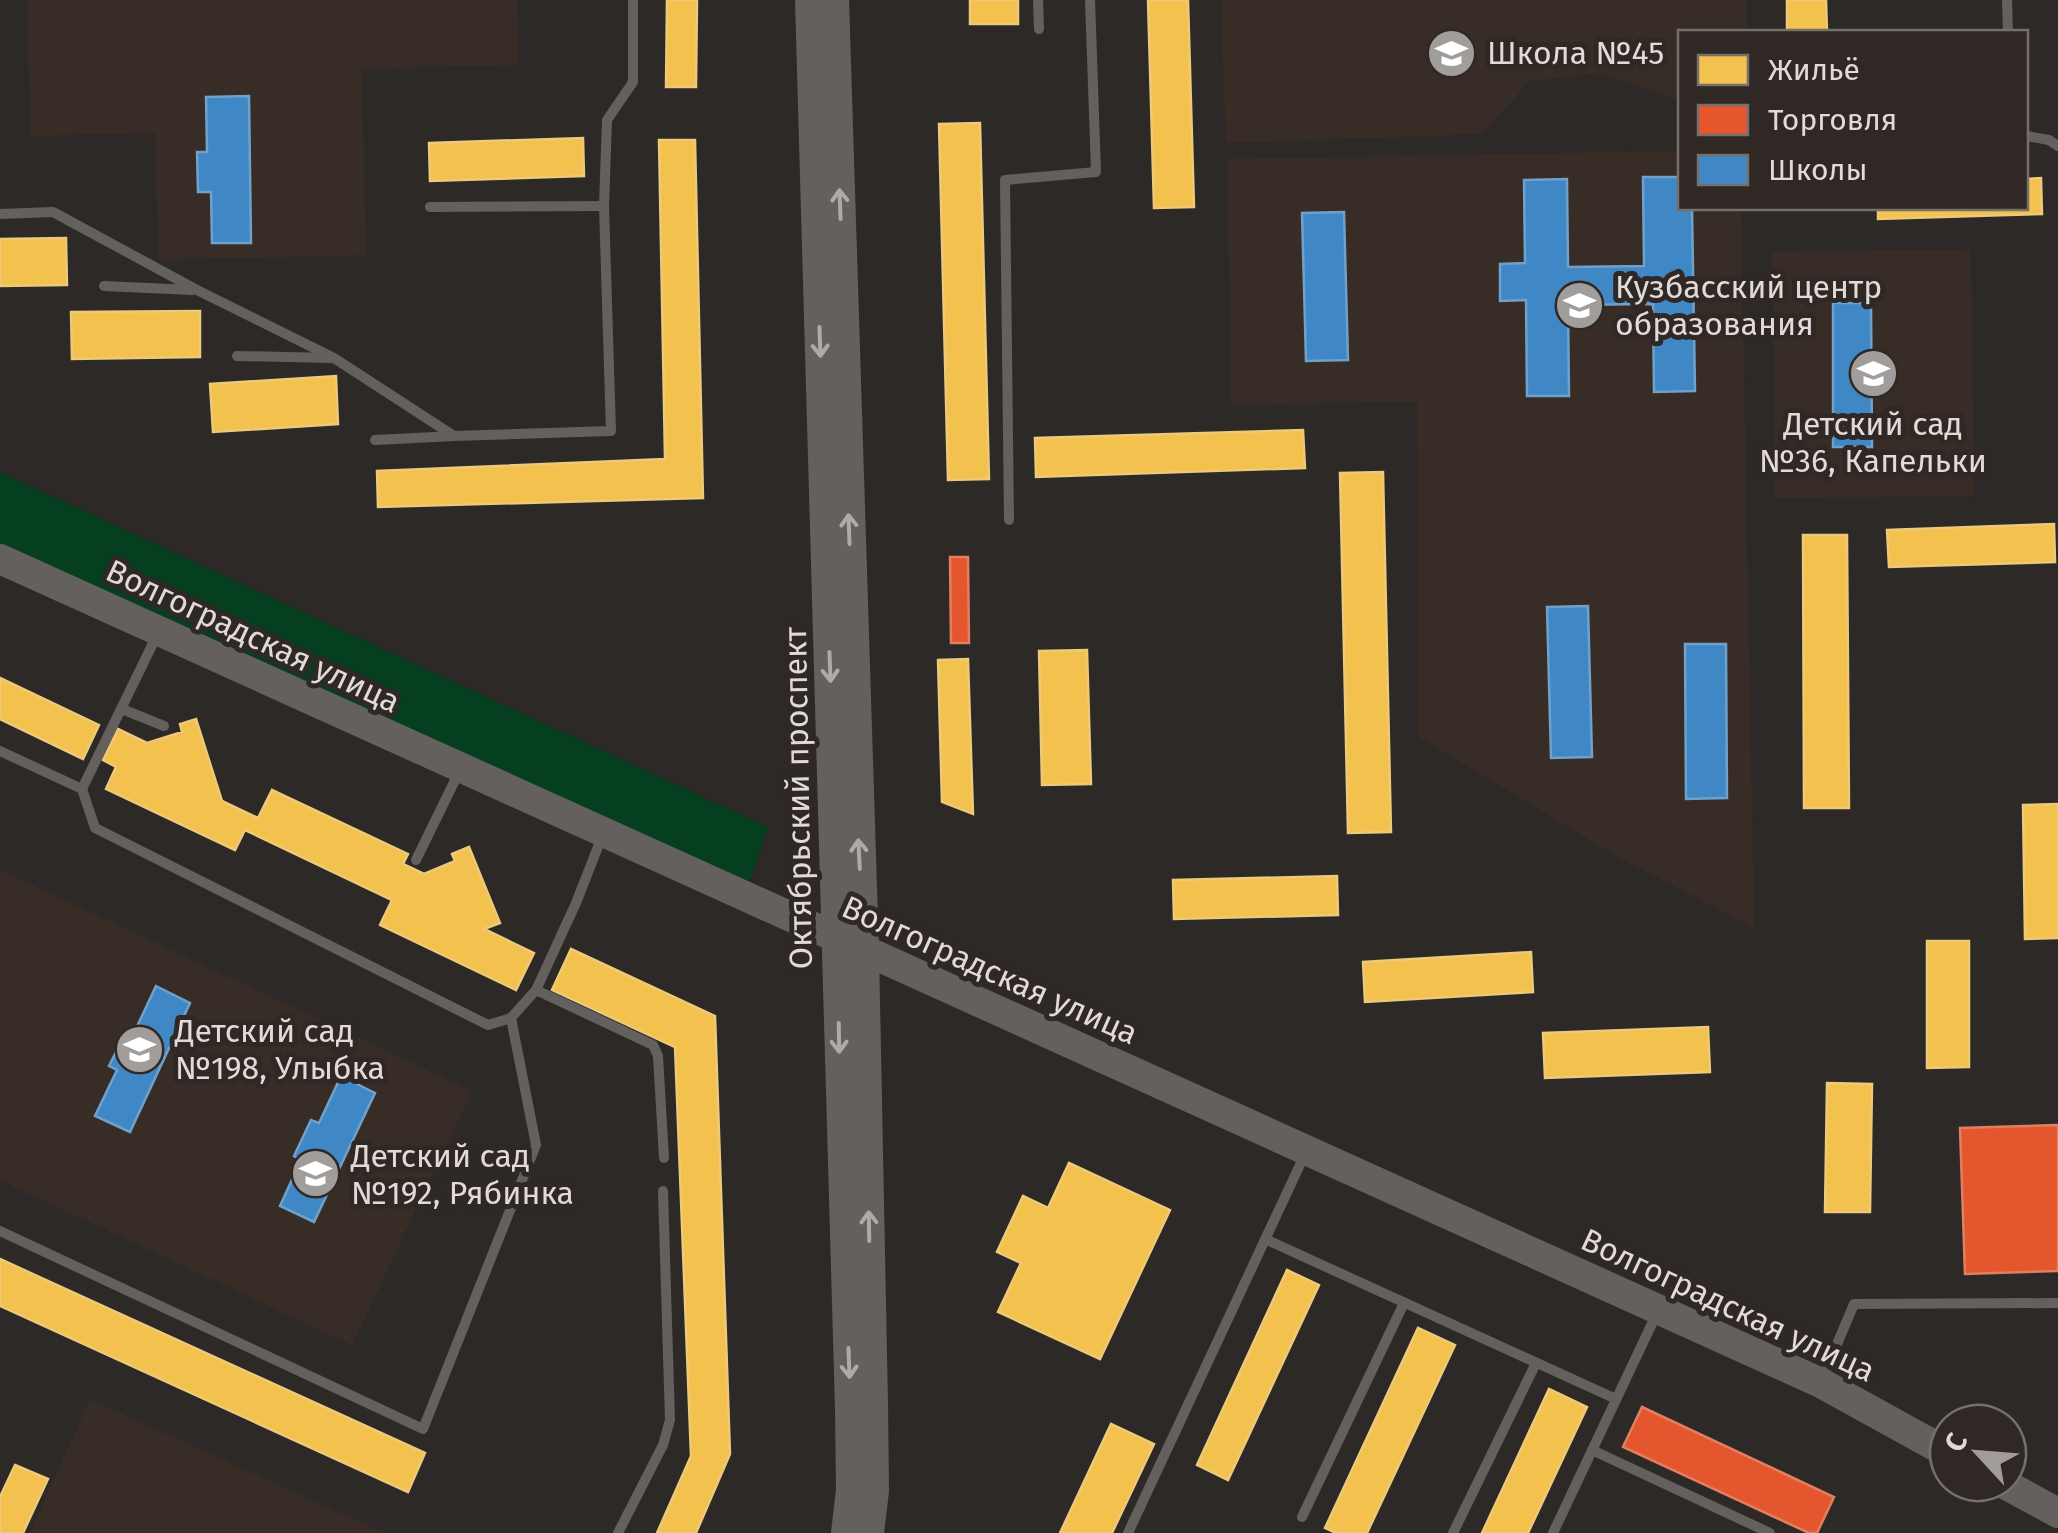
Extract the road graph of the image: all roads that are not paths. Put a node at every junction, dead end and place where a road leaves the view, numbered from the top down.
1 (633, 0) edge
2 (810, 0) edge
3 (834, 0) edge
4 (1038, 0) edge
5 (1090, 0) edge
6 (2007, 0) edge
7 (1039, 29) dead end
8 (2008, 30) edge
9 (2028, 136) edge
10 (2058, 146) edge
11 (604, 206) junction
12 (430, 207) dead end
13 (0, 214) edge
14 (104, 286) dead end
15 (196, 290) junction
16 (238, 356) dead end
17 (334, 358) junction
18 (454, 436) junction
19 (376, 440) dead end
20 (1009, 520) dead end
21 (0, 559) edge
22 (158, 632) junction
23 (122, 709) junction
24 (164, 726) dead end
25 (0, 751) edge
26 (460, 769) junction
27 (82, 789) junction
28 (604, 834) junction
29 (416, 860) dead end
30 (851, 946) junction
31 (536, 990) junction
32 (511, 1018) junction
33 (1307, 1150) junction
34 (664, 1158) dead end
35 (663, 1191) dead end
36 (0, 1231) edge
37 (1267, 1240) junction
38 (1404, 1303) junction
39 (2058, 1303) edge
40 (1659, 1310) junction
41 (1536, 1363) junction
42 (1821, 1383) junction
43 (1616, 1399) junction
44 (1928, 1442) edge
45 (1592, 1450) junction
46 (2028, 1497) edge
47 (2058, 1513) edge
48 (1302, 1516) dead end
49 (618, 1533) edge
50 (846, 1533) edge
51 (870, 1533) edge
52 (1128, 1533) edge
53 (1453, 1533) edge
54 (1553, 1533) edge
55 (1770, 1533) edge

1 - 11 lane
2 -> 30 main road, Октябрьский проспект
30 -> 3 main road, Октябрьский проспект
4 - 7 lane
5 - 20 lane
6 - 8 lane
9 - 10 lane
11 - 12 lane
11 - 18 lane
13 - 15 lane
14 - 15 lane
15 - 17 lane
16 - 17 lane
17 - 18 lane
18 - 19 lane
21 - 22 main road, Волгоградская улица
22 - 23 lane
22 - 26 main road, Волгоградская улица
23 - 24 lane
23 - 27 lane
25 - 27 lane
26 - 28 main road, Волгоградская улица
26 - 29 lane
27 - 32 lane
28 - 30 main road, Волгоградская улица
28 - 31 lane
30 - 33 main road, Волгоградская улица
30 -> 50 main road, Октябрьский проспект
51 -> 30 main road, Октябрьский проспект
31 - 32 lane
31 - 34 lane
32 - 36 lane
33 - 37 lane
33 - 40 main road, Волгоградская улица
35 - 49 lane
37 - 38 lane
37 - 52 lane
38 - 41 lane
38 - 48 lane
39 - 42 lane
40 - 42 main road, Волгоградская улица
40 - 43 lane
41 - 43 lane
41 - 53 lane
42 - 44 main road, Волгоградская улица
43 - 45 lane
45 - 54 lane
45 - 55 lane
46 - 47 main road

